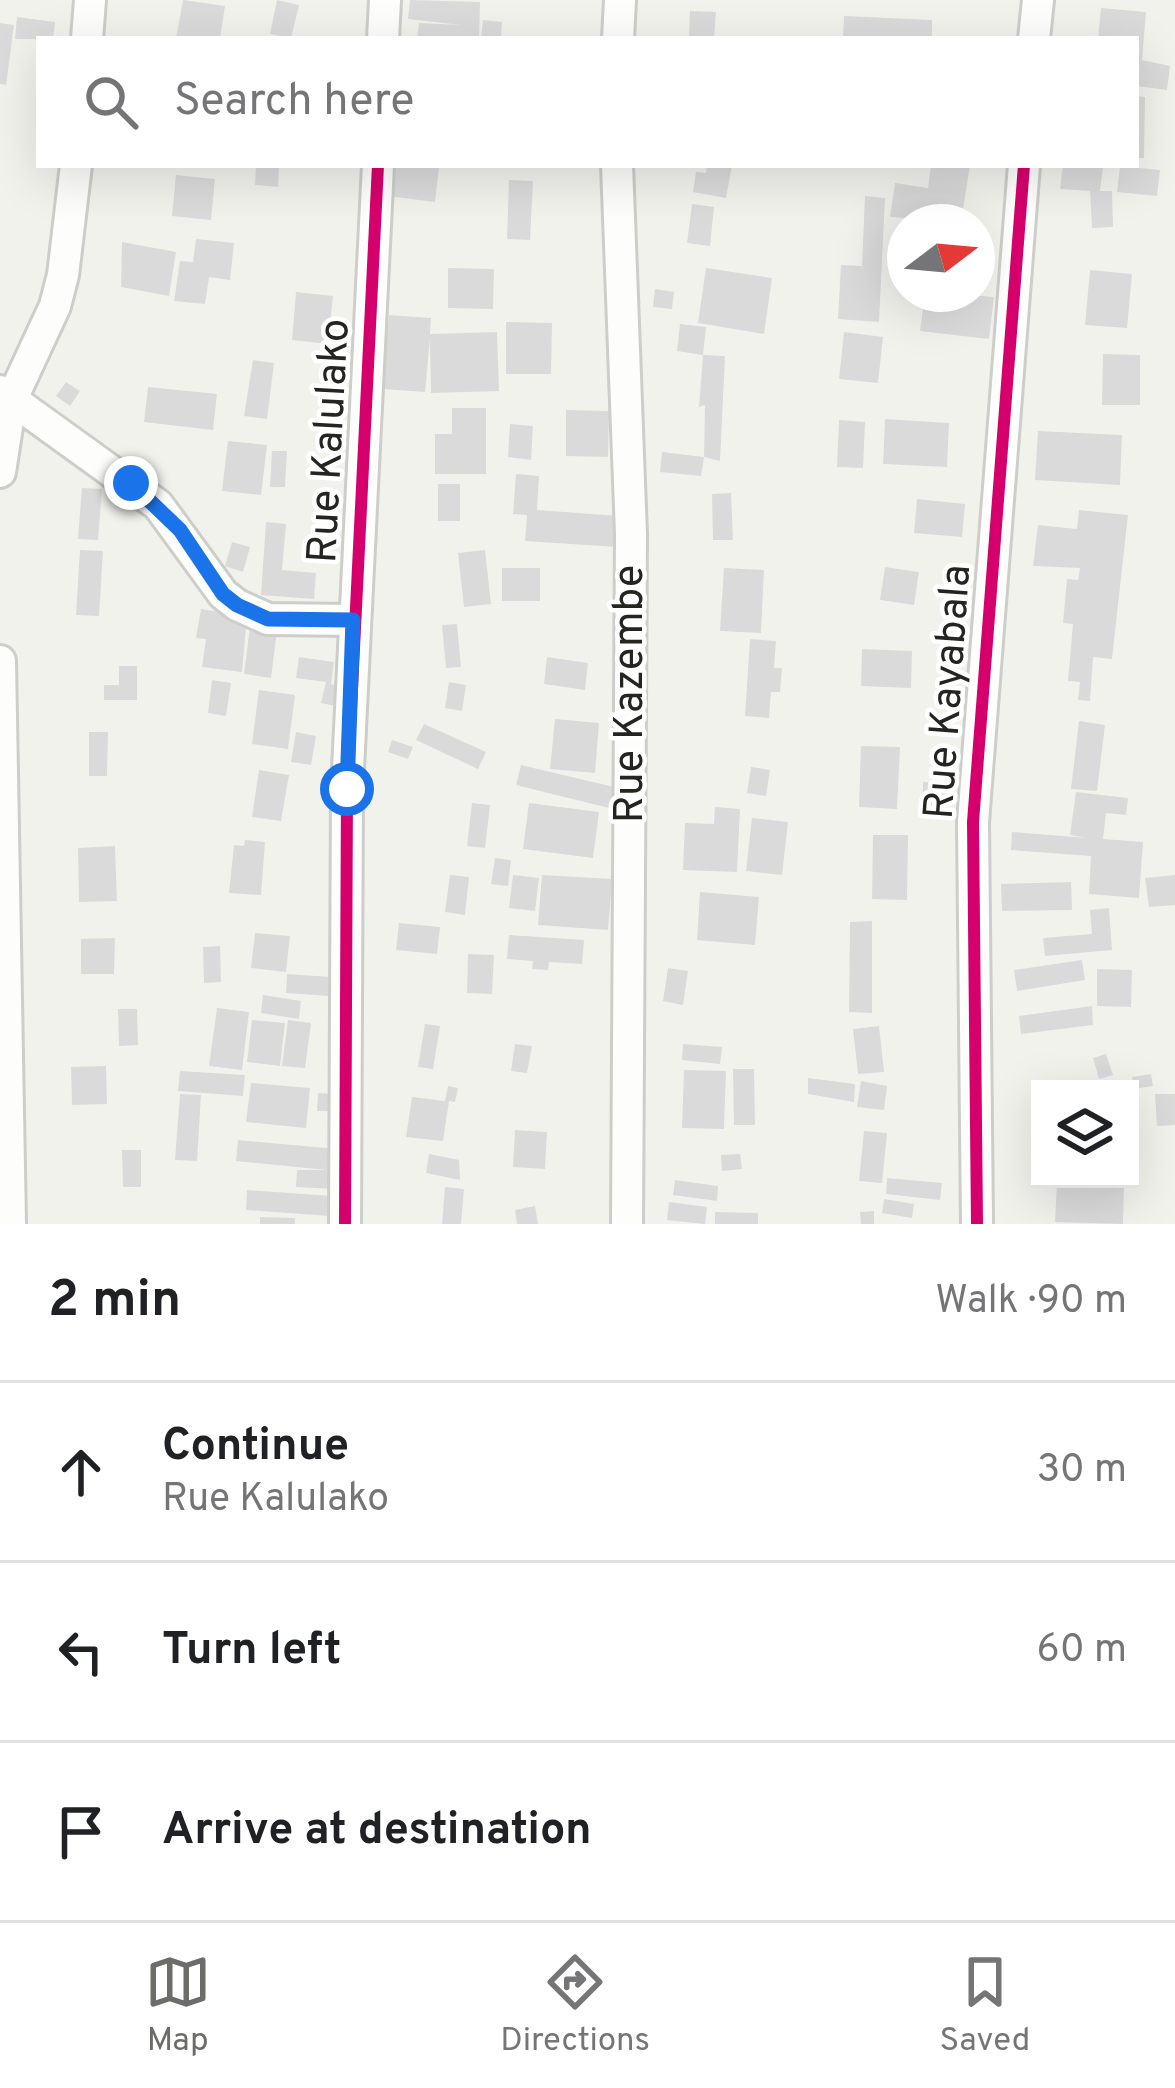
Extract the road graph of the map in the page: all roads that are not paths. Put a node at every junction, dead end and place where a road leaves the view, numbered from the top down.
1 (90, 0) edge
2 (385, 0) edge
3 (620, 0) edge
4 (1037, 0) edge
5 (86, 36) edge
6 (383, 36) edge
7 (618, 36) edge
8 (1034, 36) edge
9 (76, 168) edge
10 (378, 168) edge
11 (617, 168) edge
12 (1024, 168) edge
13 (5, 396) edge
14 (0, 472) edge
15 (353, 620) junction
16 (0, 661) edge
17 (10, 1224) edge
18 (345, 1224) edge
19 (627, 1224) edge
20 (977, 1224) edge

1 - 5 street
2 - 6 street
3 - 7 street
4 - 8 street
9 - 13 street
10 - 15 street, Rue Kalulako
11 - 19 street, Rue Kazembe
12 - 20 street, Rue Kayabala
13 - 14 street
13 - 15 street
15 - 18 street, Rue Kalulako
16 - 17 street

